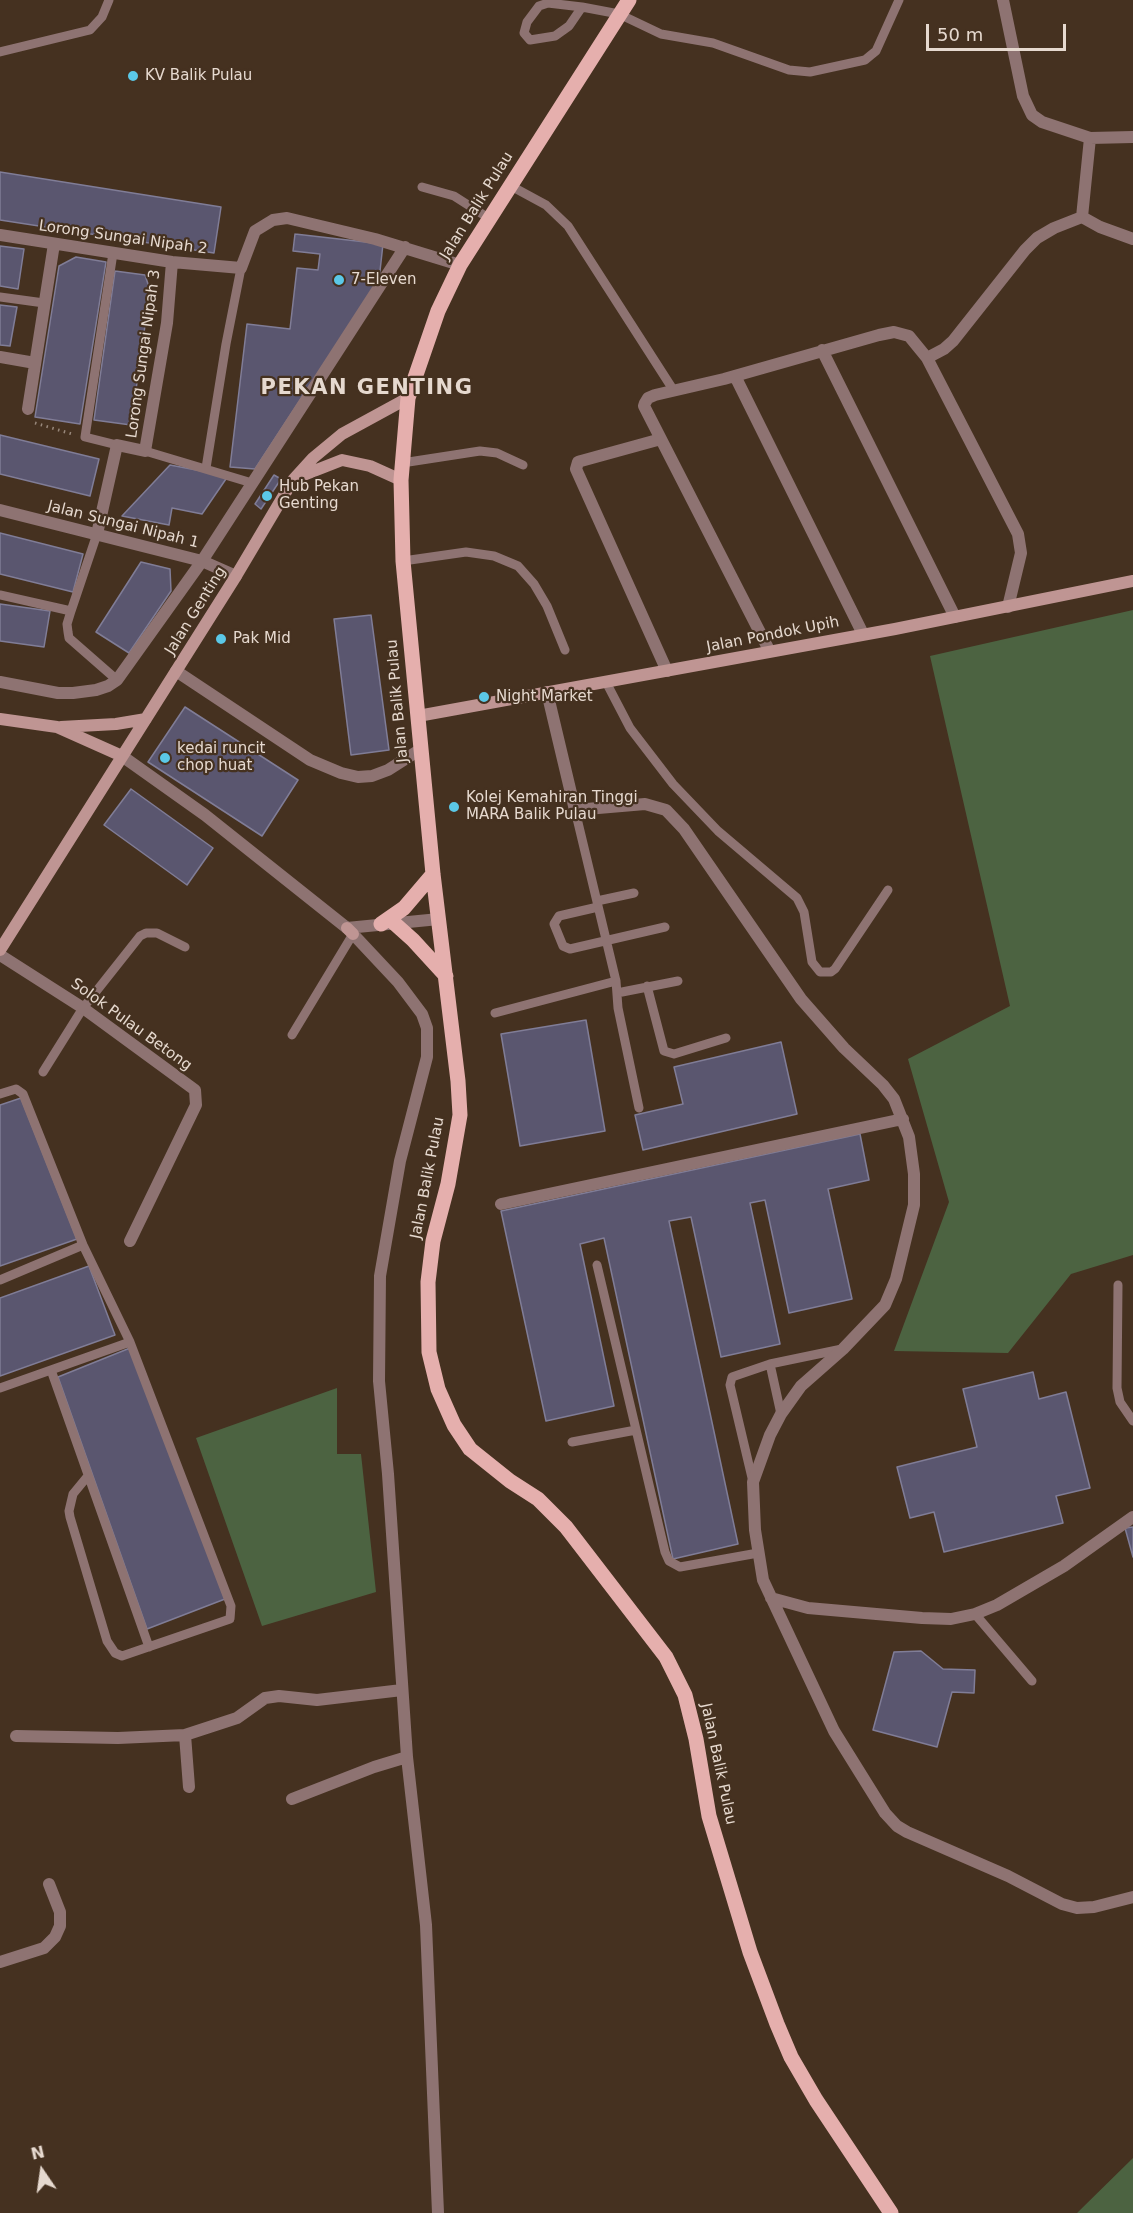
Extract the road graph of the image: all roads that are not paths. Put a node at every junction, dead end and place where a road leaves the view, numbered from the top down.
1 (109, 0) edge
2 (629, 0) edge
3 (899, 0) edge
4 (1003, 0) edge
5 (582, 7) junction
6 (619, 14) junction
7 (0, 52) edge
8 (1133, 137) edge
9 (1090, 138) junction
10 (511, 186) junction
11 (422, 187) dead end
12 (1082, 217) junction
13 (490, 219) junction
14 (0, 235) edge
15 (1133, 239) edge
16 (54, 244) junction
17 (405, 247) junction
18 (113, 253) junction
19 (172, 262) junction
20 (460, 265) junction
21 (242, 268) junction
22 (0, 297) edge
23 (44, 303) junction
24 (822, 350) junction
25 (0, 357) edge
26 (927, 358) junction
27 (35, 363) junction
28 (735, 376) junction
29 (674, 392) junction
30 (408, 398) junction
31 (28, 409) road end
32 (661, 439) junction
33 (117, 445) junction
34 (145, 451) junction
35 (402, 463) junction
36 (523, 465) dead end
37 (206, 468) junction
38 (293, 480) junction
39 (401, 480) junction
40 (252, 483) junction
41 (0, 510) edge
42 (98, 534) junction
43 (202, 561) junction
44 (403, 561) junction
45 (236, 576) junction
46 (1133, 581) edge
47 (0, 596) edge
48 (1008, 607) junction
49 (71, 611) junction
50 (956, 617) junction
51 (863, 634) junction
52 (565, 650) dead end
53 (769, 650) junction
54 (176, 671) junction
55 (667, 672) junction
56 (117, 680) junction
57 (0, 682) edge
58 (606, 682) junction
59 (548, 692) junction
60 (418, 716) junction
61 (0, 719) edge
62 (146, 719) junction
63 (57, 727) junction
64 (421, 749) junction
65 (122, 756) junction
66 (575, 810) junction
67 (433, 874) junction
68 (888, 890) dead end
69 (634, 893) dead end
70 (598, 904) junction
71 (439, 919) junction
72 (387, 924) junction
73 (665, 927) dead end
74 (350, 931) junction
75 (606, 941) junction
76 (184, 947) dead end
77 (0, 950) edge
78 (0, 955) edge
79 (446, 976) junction
80 (616, 981) junction
81 (678, 981) dead end
82 (647, 986) junction
83 (617, 993) junction
84 (83, 1008) junction
85 (495, 1013) dead end
86 (292, 1035) dead end
87 (726, 1038) dead end
88 (43, 1072) dead end
89 (0, 1094) edge
90 (639, 1108) dead end
91 (903, 1119) junction
92 (501, 1204) dead end
93 (130, 1241) dead end
94 (83, 1245) junction
95 (597, 1265) dead end
96 (0, 1280) edge
97 (1118, 1285) dead end
98 (130, 1342) junction
99 (843, 1348) junction
100 (770, 1364) junction
101 (51, 1370) junction
102 (0, 1388) edge
103 (781, 1414) junction
104 (1133, 1421) edge
105 (636, 1430) junction
106 (572, 1442) dead end
107 (87, 1477) junction
108 (753, 1482) junction
109 (1133, 1517) edge
110 (758, 1553) junction
111 (771, 1598) junction
112 (975, 1614) junction
113 (150, 1647) junction
114 (1032, 1681) dead end
115 (402, 1690) junction
116 (185, 1735) junction
117 (16, 1736) dead end
118 (407, 1757) junction
119 (189, 1787) dead end
120 (291, 1799) dead end
121 (49, 1884) dead end
122 (1133, 1897) edge
123 (0, 1962) edge
124 (438, 2213) edge
125 (891, 2213) edge

1 - 7 lane
2 - 6 main road, Jalan Balik Pulau
3 - 6 lane
4 - 9 street
5 - 5 lane
5 - 6 lane
6 - 10 main road, Jalan Balik Pulau
8 - 9 street
9 - 12 street
10 - 13 main road, Jalan Balik Pulau
10 - 29 lane
11 - 13 lane
12 - 15 street
12 - 26 street
13 - 20 main road, Jalan Balik Pulau
14 - 16 street, Lorong Sungai Nipah 2
16 - 18 street, Lorong Sungai Nipah 2
16 - 23 street
17 - 20 street
17 - 21 street
17 - 40 street
18 - 19 street, Lorong Sungai Nipah 2
18 - 33 lane
19 - 21 street, Lorong Sungai Nipah 2
19 - 34 street, Lorong Sungai Nipah 3
20 - 30 main road, Jalan Balik Pulau
21 - 37 lane
22 - 23 lane
23 - 27 street
24 - 26 street
24 - 28 street
24 - 50 street
25 - 27 street
26 - 48 street
27 - 31 street
28 - 29 street
28 - 51 street
29 - 32 street
30 - 35 main road, Jalan Balik Pulau
30 - 38 main road, Jalan Genting
32 - 53 street
32 - 55 street
33 - 34 street
33 - 42 street
34 - 37 lane
35 - 36 lane
35 - 39 main road, Jalan Balik Pulau
37 - 40 lane
38 - 39 main road
38 - 45 main road, Jalan Genting
39 - 44 main road, Jalan Balik Pulau
40 - 43 street
41 - 42 street, Jalan Sungai Nipah 1
42 - 43 street, Jalan Sungai Nipah 1
42 - 49 lane
43 - 45 street, Jalan Sungai Nipah 1
43 - 56 street
44 - 52 lane
44 - 60 main road, Jalan Balik Pulau
45 - 54 main road, Jalan Genting
46 - 48 main road, Jalan Pondok Upih
47 - 49 lane
48 - 50 main road, Jalan Pondok Upih
49 - 56 lane
50 - 51 main road, Jalan Pondok Upih
51 - 53 main road, Jalan Pondok Upih
53 - 55 main road, Jalan Pondok Upih
54 - 62 main road, Jalan Genting
54 - 64 street
55 - 58 main road, Jalan Pondok Upih
56 - 57 street
58 - 59 main road, Jalan Pondok Upih
58 - 68 lane
59 - 60 main road, Jalan Pondok Upih
59 - 66 street
60 - 64 main road, Jalan Balik Pulau
61 - 63 main road
62 - 63 main road
62 - 65 main road, Jalan Genting
63 - 65 main road
64 - 67 main road, Jalan Balik Pulau
65 - 74 street
65 - 77 main road, Jalan Genting
66 - 70 lane
66 - 91 street
67 - 71 main road, Jalan Balik Pulau
67 - 72 main road
69 - 70 lane
70 - 75 lane
70 - 75 lane
71 - 72 street
71 - 79 main road, Jalan Balik Pulau
72 - 74 street
72 - 79 main road
73 - 75 lane
74 - 86 lane
74 - 115 street
75 - 80 lane
76 - 84 lane
78 - 84 street, Solok Pulau Betong
79 - 125 main road, Jalan Balik Pulau
80 - 83 lane
80 - 85 lane
81 - 82 lane
82 - 83 lane
82 - 87 lane
83 - 90 lane
84 - 88 lane
84 - 93 street, Solok Pulau Betong
89 - 94 lane
91 - 92 street
91 - 99 street
94 - 96 lane
94 - 98 lane
95 - 105 lane
97 - 104 lane
98 - 101 lane
98 - 113 lane
99 - 100 lane
99 - 103 street
100 - 103 lane
100 - 108 lane
101 - 102 lane
101 - 107 lane
103 - 108 street
105 - 106 lane
105 - 110 lane
107 - 113 lane
107 - 113 lane
108 - 110 street
109 - 112 street
110 - 111 street
111 - 112 street
111 - 122 street
112 - 114 lane
115 - 116 street
115 - 118 street
116 - 117 street
116 - 119 street
118 - 120 street
118 - 124 street
121 - 123 street

